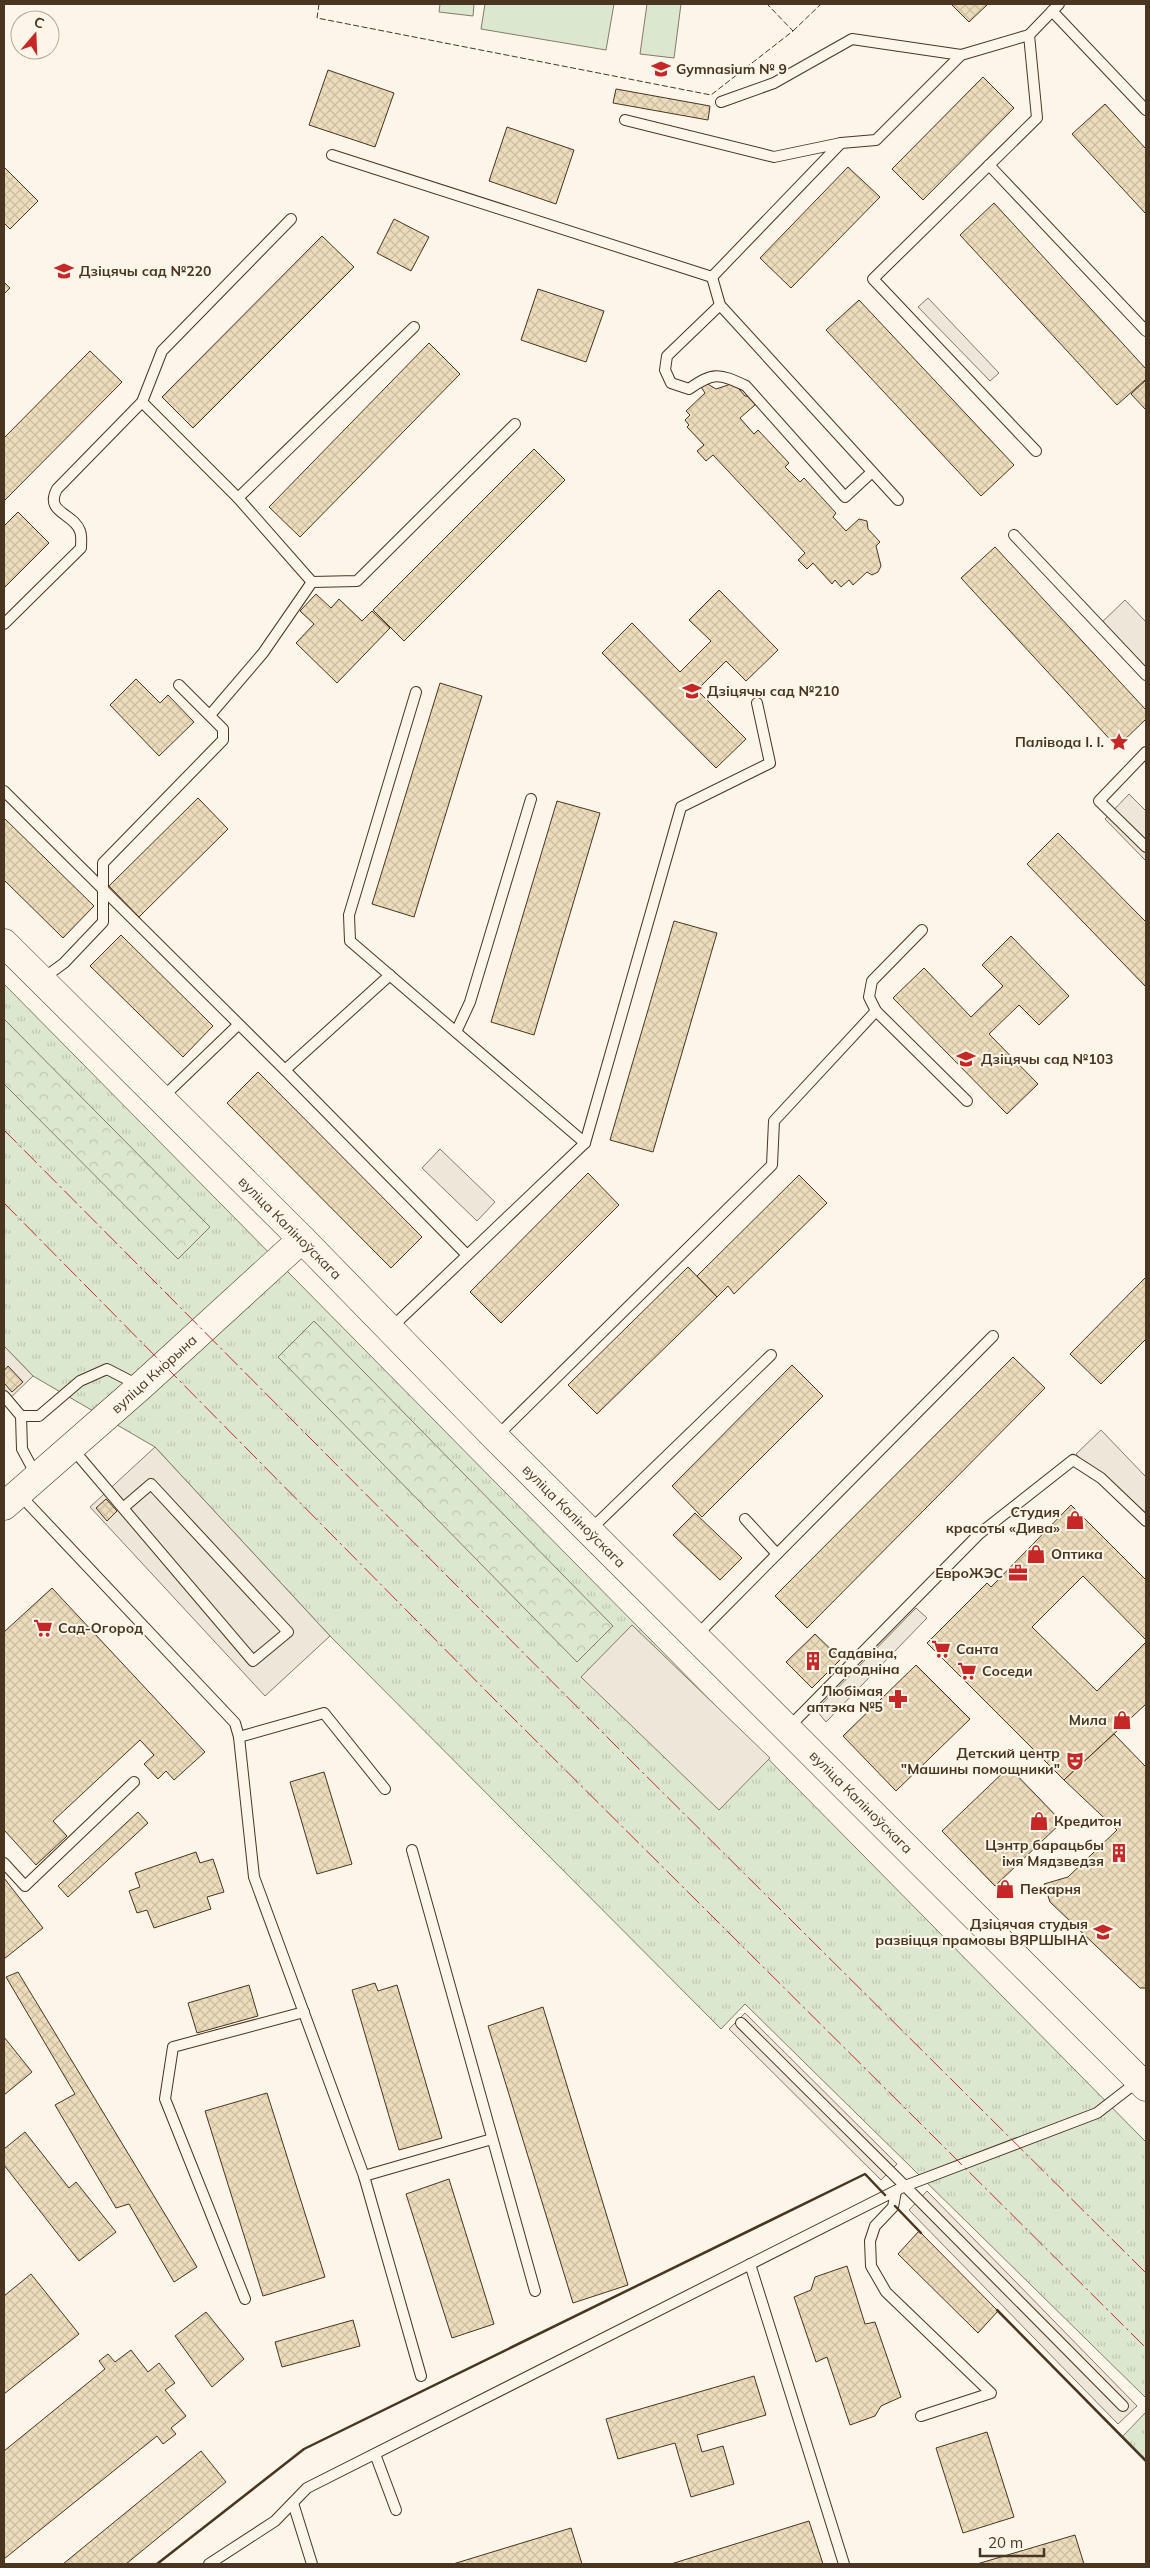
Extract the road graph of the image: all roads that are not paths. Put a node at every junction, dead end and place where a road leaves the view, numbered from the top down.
1 (1056, 7) edge
2 (1029, 35) junction
3 (961, 55) junction
4 (721, 102) dead end
5 (1146, 110) edge
6 (625, 120) dead end
7 (841, 143) junction
8 (332, 155) dead end
9 (989, 165) junction
10 (291, 219) dead end
11 (712, 277) junction
12 (720, 305) junction
13 (414, 326) dead end
14 (1146, 331) edge
15 (142, 402) junction
16 (515, 424) dead end
17 (1036, 451) dead end
18 (872, 472) junction
19 (238, 498) junction
20 (898, 500) dead end
21 (1014, 535) dead end
22 (312, 582) junction
23 (4, 624) edge
24 (1146, 675) edge
25 (179, 685) dead end
26 (416, 692) dead end
27 (757, 703) dead end
28 (210, 715) junction
29 (1146, 752) edge
30 (4, 791) edge
31 (531, 799) dead end
32 (1146, 848) edge
33 (103, 890) junction
34 (922, 930) dead end
35 (4, 943) edge
36 (390, 975) junction
37 (41, 980) junction
38 (876, 1011) junction
39 (238, 1025) junction
40 (456, 1032) junction
41 (285, 1070) junction
42 (161, 1099) junction
43 (967, 1101) dead end
44 (585, 1144) junction
45 (302, 1238) junction
46 (467, 1255) junction
47 (390, 1329) junction
48 (992, 1336) dead end
49 (771, 1355) dead end
50 (141, 1386) junction
51 (4, 1396) edge
52 (21, 1416) junction
53 (496, 1438) junction
54 (70, 1447) junction
55 (20, 1492) edge
56 (123, 1508) junction
57 (745, 1519) dead end
58 (1146, 1521) edge
59 (589, 1531) junction
60 (778, 1554) junction
61 (696, 1637) junction
62 (787, 1729) junction
63 (239, 1737) junction
64 (134, 1782) dead end
65 (385, 1789) dead end
66 (412, 1850) dead end
67 (4, 1863) edge
68 (304, 2012) junction
69 (741, 2023) dead end
70 (1144, 2080) edge
71 (492, 2139) junction
72 (364, 2176) junction
73 (900, 2189) junction
74 (750, 2264) junction
75 (535, 2292) dead end
76 (245, 2299) dead end
77 (421, 2376) dead end
78 (1123, 2406) dead end
79 (921, 2416) dead end
80 (375, 2454) junction
81 (293, 2502) junction
82 (396, 2510) dead end
83 (209, 2564) edge
84 (312, 2564) edge
85 (844, 2564) edge

1 - 2 lane
1 - 5 lane
2 - 3 lane
2 - 9 lane
3 - 4 lane
3 - 7 lane
6 - 7 lane
7 - 11 lane
8 - 11 lane
9 - 14 lane
9 - 17 lane
10 - 15 lane
11 - 12 lane
12 - 18 lane
12 - 18 lane
13 - 19 lane
15 - 19 lane
15 - 23 lane
16 - 22 lane
18 - 20 lane
19 - 22 lane
21 - 24 lane
22 - 28 lane
25 - 28 lane
26 - 36 lane
27 - 44 lane
28 - 33 lane
29 - 32 lane
30 - 33 lane
31 - 40 lane
33 - 37 lane
33 - 39 lane
34 - 38 lane
35 - 37 main road, вуліца Каліноўскага
36 - 40 lane
36 - 41 lane
37 - 42 main road, вуліца Каліноўскага
38 - 43 lane
38 - 53 lane
39 - 41 lane
39 - 42 lane
40 - 44 lane
41 - 46 lane
42 - 45 main road, вуліца Каліноўскага
44 - 46 lane
45 - 47 main road, вуліца Каліноўскага
45 - 50 main road, вуліца Кнорына
46 - 47 lane
47 - 53 main road, вуліца Каліноўскага
48 - 60 lane
49 - 59 lane
50 - 52 lane
50 - 54 main road, вуліца Кнорына
51 - 52 lane
52 - 55 lane
53 - 59 main road, вуліца Каліноўскага
54 - 55 main road, вуліца Кнорына
54 - 56 lane
55 - 63 lane
56 - 56 lane
57 - 60 lane
58 - 62 lane
59 - 61 main road, вуліца Каліноўскага
60 - 61 lane
61 - 62 main road, вуліца Каліноўскага
62 - 70 main road, вуліца Каліноўскага
63 - 65 lane
63 - 68 lane
64 - 67 lane
66 - 71 lane
68 - 72 lane
68 - 76 lane
69 - 73 lane
70 - 73 lane
71 - 72 lane
71 - 75 lane
72 - 77 lane
73 - 74 lane
73 - 78 lane
73 - 79 lane
74 - 80 lane
74 - 85 lane
80 - 81 lane
80 - 82 lane
81 - 83 lane
81 - 84 lane

